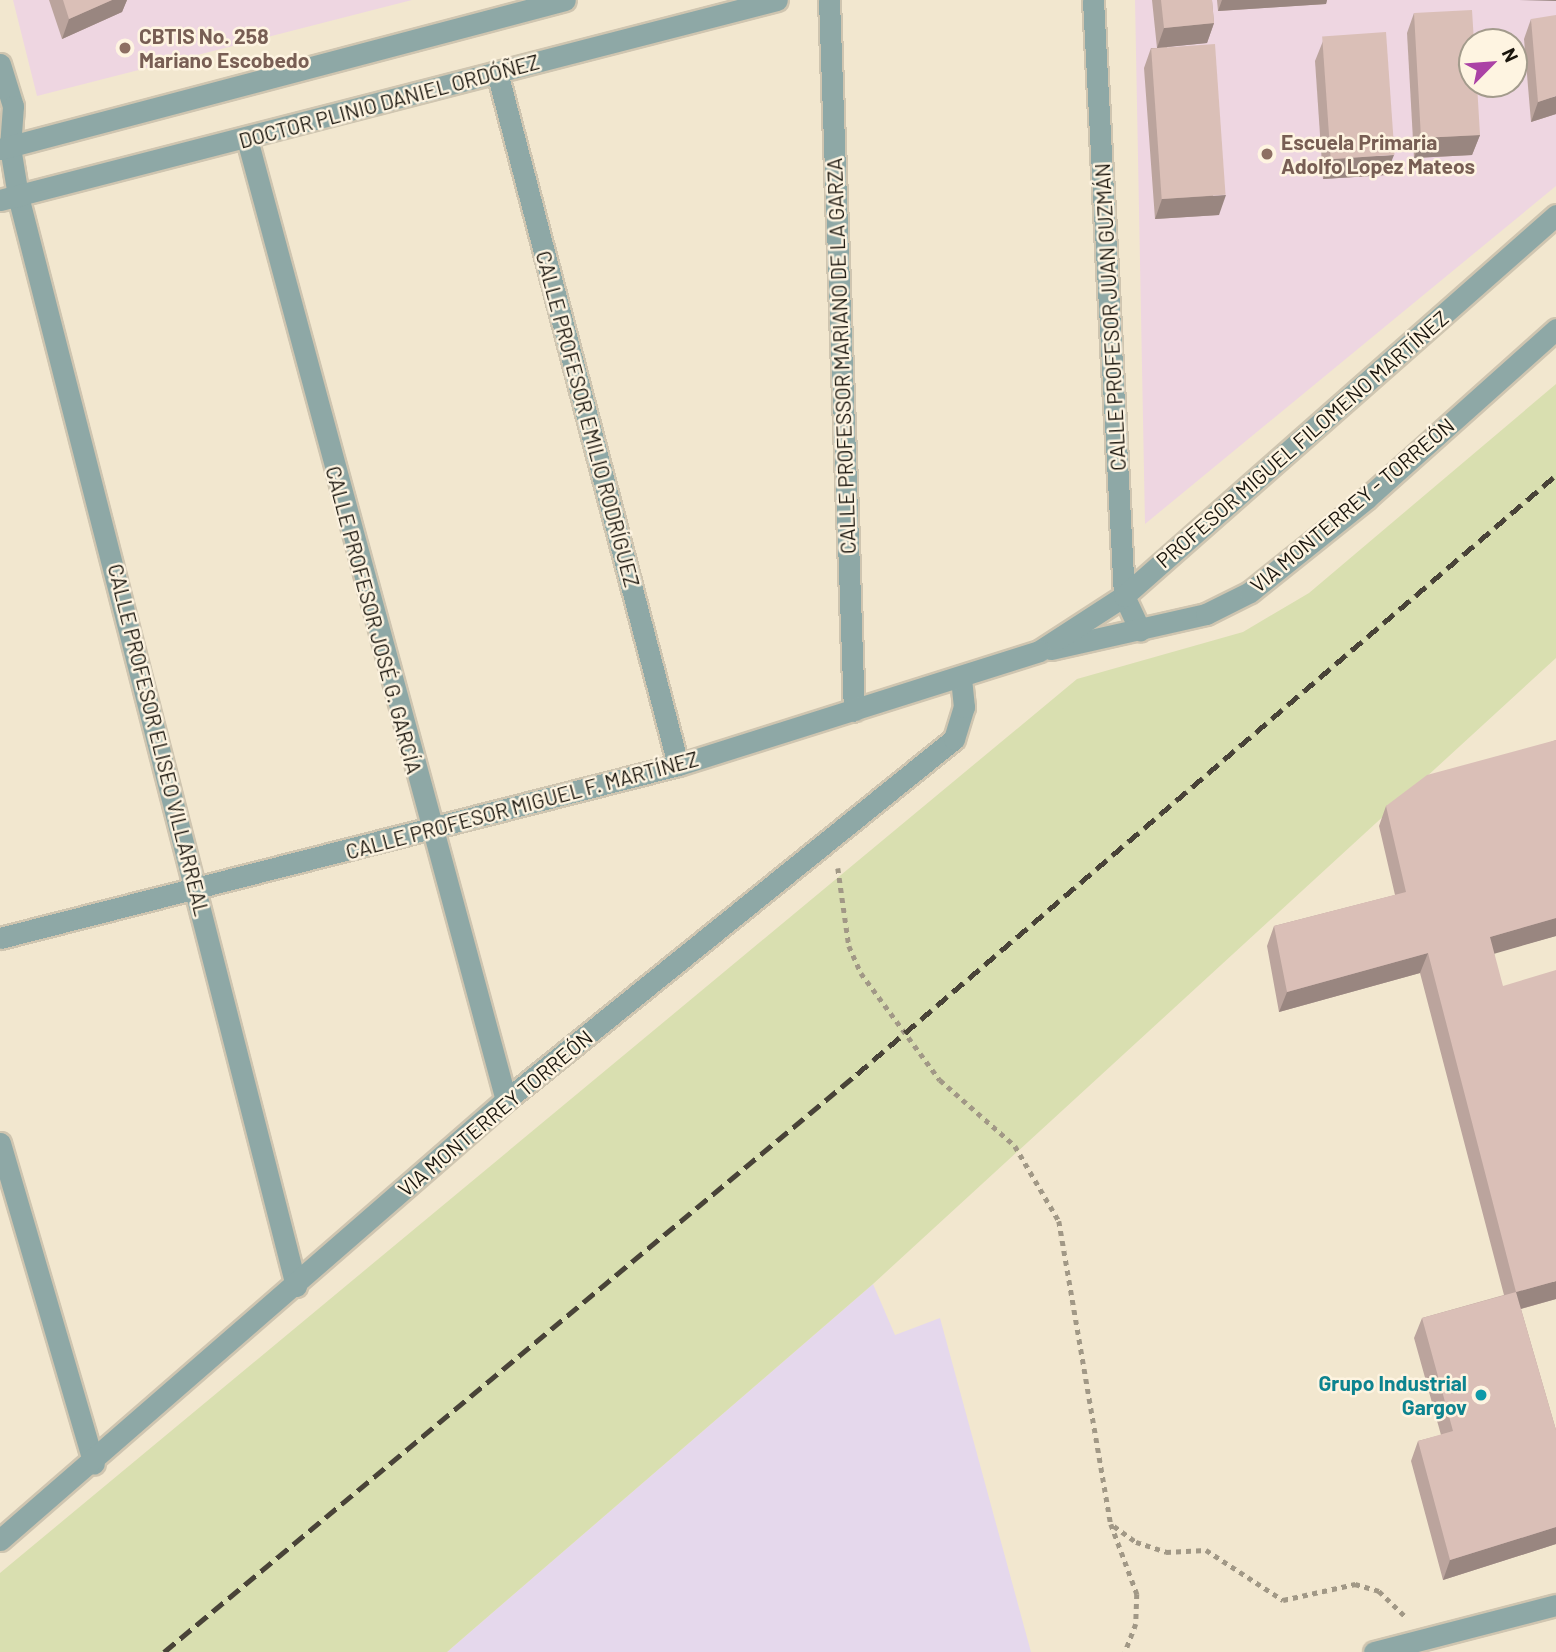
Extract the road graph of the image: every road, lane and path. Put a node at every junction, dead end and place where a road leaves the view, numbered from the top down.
1 (565, 0) edge
2 (777, 0) edge
3 (829, 0) edge
4 (1093, 0) edge
5 (0, 64) edge
6 (497, 72) junction
7 (247, 139) junction
8 (5, 148) edge
9 (9, 198) edge
10 (1556, 215) edge
11 (1556, 329) edge
12 (1124, 596) junction
13 (1140, 631) junction
14 (1039, 651) junction
15 (961, 679) junction
16 (854, 711) junction
17 (678, 765) junction
18 (430, 831) junction
19 (834, 835) junction
20 (198, 891) junction
21 (0, 938) edge
22 (506, 1100) junction
23 (0, 1143) edge
24 (296, 1286) junction
25 (94, 1464) junction
26 (1111, 1524) junction
27 (0, 1540) edge
28 (1556, 1605) edge
29 (1419, 1640) junction
30 (1397, 1649) edge
31 (1125, 1652) edge
32 (1374, 1652) edge

1 - 8 street
2 - 6 street, DOCTOR PLINIO DANIEL ORDÓÑEZ
3 - 16 street, CALLE PROFESSOR MARIANO DE LA GARZA
4 - 12 street, CALLE PROFESOR JUAN GUZMÁN
5 - 8 street, CALLE PROFESOR ELISEO VILLARREAL
6 - 7 street, DOCTOR PLINIO DANIEL ORDÓÑEZ
6 - 17 street, CALLE PROFESOR EMILIO RODRÍGUEZ
7 - 9 street, DOCTOR PLINIO DANIEL ORDÓÑEZ
7 - 18 street, CALLE PROFESOR JOSÉ G. GARCÍA
8 - 9 street, CALLE PROFESOR ELISEO VILLARREAL
9 - 20 street, CALLE PROFESOR ELISEO VILLARREAL
10 - 12 street, PROFESOR MIGUEL FILOMENO MARTÍNEZ
11 - 13 street, VIA MONTERREY - TORREÓN
12 - 13 street, CALLE PROFESOR JUAN GUZMÁN
12 - 14 street, PROFESOR MIGUEL FILOMENO MARTÍNEZ
13 - 14 street, VIA MONTERREY - TORREÓN
14 - 15 street, CALLE PROFESOR MIGUEL F. MARTÍNEZ
15 - 16 street, CALLE PROFESOR MIGUEL F. MARTÍNEZ
15 - 19 street, VIA MONTERREY TORREÓN
16 - 17 street, CALLE PROFESOR MIGUEL F. MARTÍNEZ
17 - 18 street, CALLE PROFESOR MIGUEL F. MARTÍNEZ
18 - 20 street, CALLE PROFESOR MIGUEL F. MARTÍNEZ
18 - 22 street, CALLE PROFESOR JOSÉ G. GARCÍA
19 - 22 street, VIA MONTERREY TORREÓN
19 - 26 path
20 - 21 street, CALLE PROFESOR MIGUEL F. MARTÍNEZ
20 - 24 street, CALLE PROFESOR ELISEO VILLARREAL
22 - 24 street, VIA MONTERREY TORREÓN
23 - 25 street
24 - 25 street, VIA MONTERREY TORREÓN
25 - 27 street, VIA MONTERREY TORREÓN
26 - 29 path
26 - 31 path
28 - 29 street
29 - 30 street
30 - 32 street

